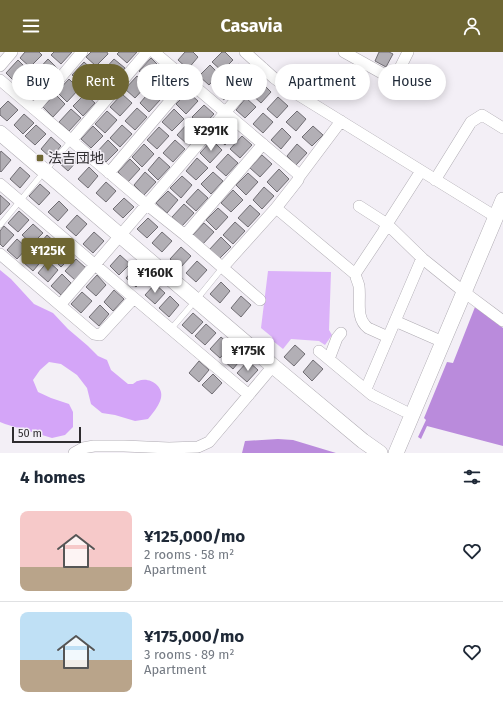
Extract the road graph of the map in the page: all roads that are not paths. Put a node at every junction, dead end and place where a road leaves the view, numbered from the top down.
1 (12, 52) edge
2 (82, 52) edge
3 (146, 52) edge
4 (154, 52) edge
5 (245, 52) edge
6 (344, 52) edge
7 (408, 52) edge
8 (168, 64) edge
9 (258, 64) edge
10 (0, 66) edge
11 (267, 72) edge
12 (0, 80) edge
13 (203, 93) edge
14 (172, 100) edge
15 (236, 100) edge
16 (34, 109) junction
17 (226, 112) junction
18 (341, 121) junction
19 (503, 128) edge
20 (0, 133) edge
21 (71, 141) junction
22 (263, 144) junction
23 (50, 165) dead end
24 (421, 171) junction
25 (109, 173) junction
26 (299, 177) junction
27 (39, 178) dead end
28 (435, 180) junction
29 (0, 184) edge
30 (503, 200) edge
31 (20, 201) junction
32 (146, 204) junction
33 (359, 206) dead end
34 (276, 208) junction
35 (496, 217) junction
36 (387, 224) junction
37 (0, 225) edge
38 (185, 235) junction
39 (120, 236) junction
40 (0, 254) edge
41 (422, 258) junction
42 (95, 265) junction
43 (223, 267) junction
44 (355, 274) junction
45 (464, 292) junction
46 (201, 294) dead end
47 (134, 298) junction
48 (260, 300) dead end
49 (60, 305) junction
50 (190, 307) dead end
51 (395, 320) junction
52 (503, 321) edge
53 (171, 329) junction
54 (341, 333) dead end
55 (388, 337) junction
56 (443, 342) junction
57 (319, 350) dead end
58 (329, 359) junction
59 (273, 366) junction
60 (366, 390) junction
61 (249, 395) junction
62 (404, 411) dead end
63 (74, 453) edge
64 (380, 453) edge
65 (396, 453) edge

1 - 10 street
2 - 16 street
3 - 21 street
4 - 8 street
5 - 9 street
6 - 7 street
11 - 18 street
12 - 16 street
13 - 17 street
14 - 25 street
15 - 17 street
16 - 21 street
17 - 22 street
17 - 32 street
18 - 24 street
18 - 26 street
19 - 28 street
20 - 39 street
21 - 23 lane
21 - 25 street
22 - 26 street
22 - 38 street
24 - 28 street
24 - 36 street
25 - 32 street
26 - 34 street
27 - 31 lane
28 - 35 street
29 - 31 street
30 - 35 street
31 - 37 lane
31 - 42 street
32 - 38 street
32 - 39 street
33 - 36 street
34 - 43 street
34 - 44 street
35 - 45 street
36 - 41 street
36 - 44 street
38 - 43 street
39 - 42 street
39 - 59 street
40 - 49 street
41 - 45 street
41 - 51 street
42 - 47 street
42 - 49 street
43 - 46 lane
43 - 48 street
44 - 55 street
45 - 52 street
45 - 56 street
47 - 49 street
47 - 53 street
50 - 53 lane
51 - 55 street
51 - 56 street
53 - 61 street
54 - 58 street
55 - 60 street
56 - 65 street
57 - 58 street
58 - 60 street
59 - 61 street
59 - 64 street
60 - 62 street
61 - 63 street

